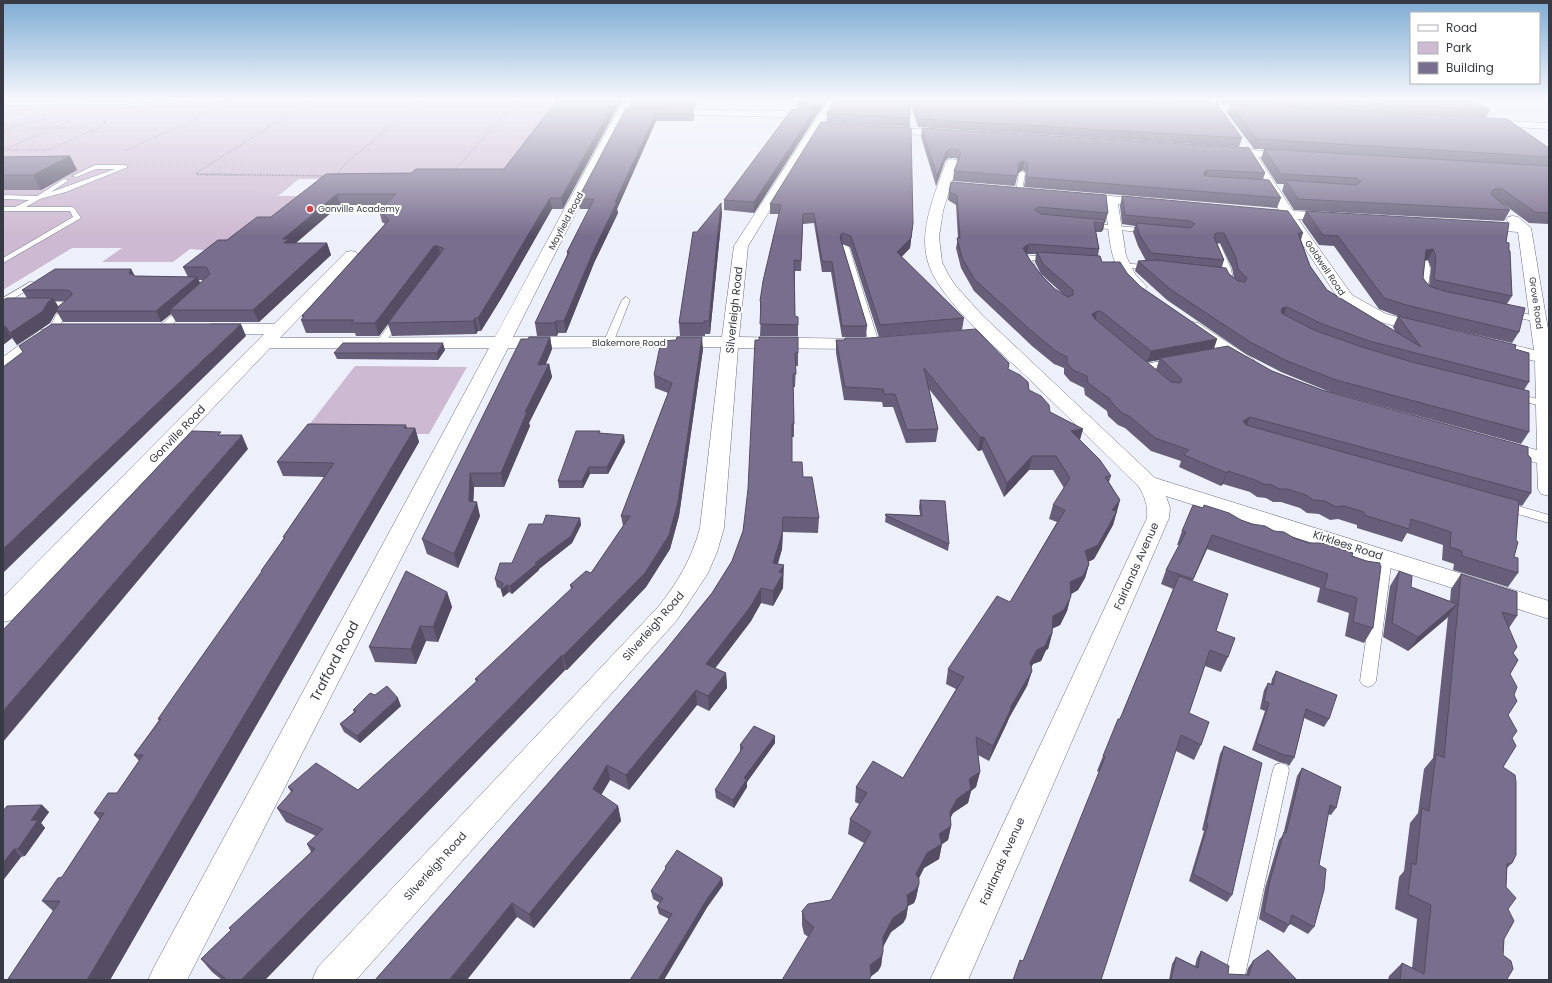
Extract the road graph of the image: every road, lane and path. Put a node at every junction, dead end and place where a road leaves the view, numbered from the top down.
1 (15, 145) edge
2 (60, 145) edge
3 (138, 145) edge
4 (241, 145) edge
5 (369, 145) edge
6 (477, 145) edge
7 (608, 145) edge
8 (801, 145) edge
9 (1244, 145) edge
10 (3, 150) edge
11 (1210, 150) edge
12 (1250, 153) junction
13 (1305, 156) edge
14 (952, 162) edge
15 (95, 167) junction
16 (449, 173) edge
17 (1022, 173) edge
18 (74, 176) dead end
19 (331, 176) edge
20 (335, 176) edge
21 (339, 176) junction
22 (344, 176) edge
23 (66, 180) dead end
24 (1004, 190) edge
25 (1019, 192) junction
26 (1034, 193) edge
27 (1065, 196) edge
28 (3, 197) edge
29 (38, 198) junction
30 (1110, 200) junction
31 (1164, 204) edge
32 (3, 209) edge
33 (16, 209) junction
34 (1499, 209) edge
35 (1249, 212) edge
36 (1289, 215) junction
37 (1345, 218) edge
38 (1076, 224) edge
39 (1462, 224) edge
40 (1113, 227) junction
41 (1524, 228) junction
42 (1158, 231) edge
43 (1216, 246) edge
44 (846, 247) edge
45 (351, 255) dead end
46 (1058, 259) edge
47 (3, 261) edge
48 (1105, 263) edge
49 (1425, 263) edge
50 (1121, 264) junction
51 (1160, 269) edge
52 (1040, 279) edge
53 (33, 284) edge
54 (1238, 289) edge
55 (1148, 294) edge
56 (1439, 298) edge
57 (194, 300) edge
58 (626, 300) dead end
59 (3, 303) edge
60 (19, 305) edge
61 (34, 305) edge
62 (405, 309) edge
63 (1501, 312) edge
64 (1542, 317) edge
65 (1182, 320) edge
66 (61, 329) joint
67 (153, 329) joint
68 (1436, 332) edge
69 (272, 336) junction
70 (503, 342) junction
71 (730, 342) junction
72 (380, 343) junction
73 (608, 343) junction
74 (881, 343) joint
75 (1490, 345) edge
76 (1546, 358) edge
77 (1182, 361) edge
78 (3, 364) edge
79 (1261, 371) edge
80 (1161, 381) edge
81 (1504, 394) edge
82 (1545, 404) junction
83 (1479, 440) edge
84 (1547, 459) junction
85 (1147, 483) junction
86 (1549, 489) edge
87 (1491, 503) edge
88 (1549, 519) edge
89 (1385, 557) junction
90 (1549, 610) edge
91 (3, 613) edge
92 (1368, 681) dead end
93 (1281, 770) dead end
94 (167, 980) edge
95 (332, 980) edge
96 (949, 980) edge
97 (1234, 980) edge

1 - 10 path
2 - 10 path
3 - 15 path
4 - 19 path
5 - 21 path
6 - 16 path
7 - 70 street, Mayfield Road
8 - 71 street, Silverleigh Road
9 - 12 street, Goldwell Road
11 - 12 street
12 - 13 street
12 - 36 street, Goldwell Road
14 - 85 street, Fairlands Avenue
15 - 18 lane
15 - 29 lane
17 - 25 lane
20 - 21 path
21 - 22 path
23 - 29 lane
24 - 25 street
25 - 26 street
27 - 30 street
28 - 29 lane
29 - 33 lane
30 - 31 street
30 - 40 street
32 - 33 lane
33 - 47 lane
34 - 41 street
35 - 36 street
36 - 37 street
36 - 68 street, Goldwell Road
38 - 40 lane
39 - 41 street
40 - 42 lane
40 - 50 street
41 - 64 street, Grove Road
43 - 54 lane
44 - 74 lane
45 - 69 street, Gonville Road
46 - 52 lane
48 - 50 lane
49 - 56 lane
50 - 51 lane
50 - 55 street
53 - 59 lane
57 - 67 lane
58 - 73 lane
59 - 60 lane
61 - 66 lane
62 - 72 lane
63 - 64 lane
64 - 76 street, Grove Road
65 - 79 street
66 - 78 street
67 - 69 street, Blakemore Road
69 - 72 street, Blakemore Road
69 - 91 street, Gonville Road
70 - 72 street, Blakemore Road
70 - 73 street, Blakemore Road
70 - 94 street, Trafford Road
71 - 73 street, Blakemore Road
71 - 74 street, Blakemore Road
71 - 95 street, Silverleigh Road
75 - 76 street
76 - 82 street, Grove Road
77 - 80 lane
81 - 82 lane
82 - 84 street, Grove Road
83 - 84 street
84 - 86 street, Grove Road
85 - 89 street, Kirklees Road
85 - 96 street, Fairlands Avenue
87 - 88 lane
89 - 90 street, Kirklees Road
89 - 92 lane
93 - 97 lane

